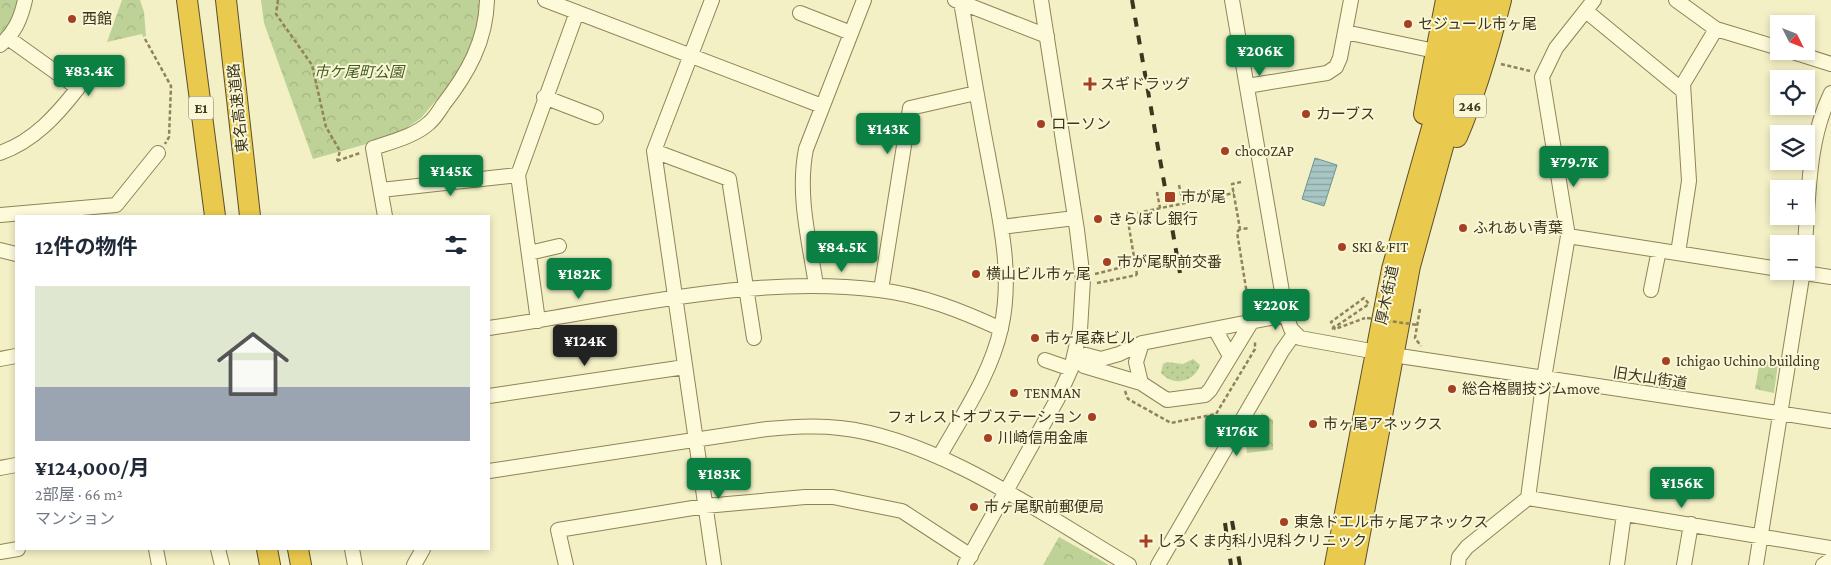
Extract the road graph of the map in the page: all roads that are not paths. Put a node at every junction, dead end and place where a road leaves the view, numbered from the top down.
1 (25, 0) edge
2 (187, 0) edge
3 (226, 0) edge
4 (487, 0) edge
5 (545, 0) edge
6 (712, 0) edge
7 (864, 0) edge
8 (1041, 0) edge
9 (1232, 0) edge
10 (1351, 0) edge
11 (1446, 0) edge
12 (1463, 0) edge
13 (1482, 0) edge
14 (1501, 0) edge
15 (958, 1) edge
16 (1682, 2) edge
17 (1590, 5) edge
18 (576, 12) junction
19 (800, 13) dead end
20 (1716, 29) junction
21 (1346, 32) junction
22 (851, 33) junction
23 (1047, 36) junction
24 (4, 42) edge
25 (1770, 45) edge
26 (1435, 51) junction
27 (691, 56) junction
28 (1815, 59) edge
29 (1831, 64) edge
30 (1247, 86) junction
31 (1682, 90) junction
32 (1831, 93) edge
33 (976, 94) junction
34 (544, 97) junction
35 (822, 106) junction
36 (596, 117) dead end
37 (654, 152) junction
38 (0, 153) edge
39 (158, 153) road end
40 (518, 175) junction
41 (1415, 185) junction
42 (381, 190) junction
43 (1427, 208) junction
44 (215, 215) edge
45 (250, 215) edge
46 (385, 215) edge
47 (0, 216) edge
48 (1076, 218) junction
49 (1001, 227) junction
50 (1806, 235) edge
51 (1568, 236) junction
52 (559, 246) dead end
53 (0, 250) edge
54 (1659, 250) junction
55 (529, 253) junction
56 (1678, 253) junction
57 (15, 254) edge
58 (1770, 268) edge
59 (1815, 274) edge
60 (1831, 276) edge
61 (1798, 280) edge
62 (816, 285) junction
63 (746, 288) junction
64 (881, 290) junction
65 (1651, 290) dead end
66 (674, 299) junction
67 (1286, 315) junction
68 (538, 321) junction
69 (1252, 322) junction
70 (490, 328) edge
71 (1001, 329) junction
72 (1215, 329) junction
73 (1294, 334) junction
74 (754, 338) dead end
75 (1142, 343) junction
76 (1384, 353) junction
77 (15, 356) edge
78 (1230, 356) junction
79 (0, 359) edge
80 (1045, 360) dead end
81 (1072, 363) junction
82 (684, 367) junction
83 (1544, 378) junction
84 (1141, 383) junction
85 (490, 396) edge
86 (1780, 414) junction
87 (1831, 421) edge
88 (695, 440) junction
89 (938, 457) junction
90 (15, 465) edge
91 (0, 468) edge
92 (490, 471) edge
93 (1006, 493) junction
94 (1528, 498) junction
95 (705, 506) junction
96 (1624, 514) junction
97 (1691, 524) junction
98 (1760, 536) junction
99 (1831, 548) edge
100 (15, 550) edge
101 (156, 550) edge
102 (218, 550) edge
103 (267, 550) edge
104 (298, 550) edge
105 (352, 550) edge
106 (422, 550) edge
107 (0, 552) edge
108 (968, 560) edge
109 (1831, 560) edge
110 (159, 565) edge
111 (222, 565) edge
112 (270, 565) edge
113 (301, 565) edge
114 (355, 565) edge
115 (414, 565) edge
116 (566, 565) edge
117 (714, 565) edge
118 (1130, 565) edge
119 (1158, 565) edge
120 (1335, 565) edge
121 (1354, 565) edge
122 (1458, 565) edge
123 (1617, 565) edge
124 (1684, 565) edge
125 (1756, 565) edge
126 (1824, 565) edge

1 - 24 street
2 - 44 highway, E1
3 - 45 highway, 東名高速道路
4 - 42 street
5 - 18 street
6 - 27 street
7 - 22 street
8 - 23 street
9 - 30 street
10 - 21 street
11 - 26 highway, 246
12 - 41 highway, 厚木街道 / 246
13 - 43 highway, 厚木街道 / 246
14 - 43 highway, 246
15 - 23 street
15 - 33 street
16 - 20 street
17 - 31 street
17 - 51 street
18 - 27 street
18 - 34 street
19 - 22 street
20 - 25 street
20 - 31 street
21 - 26 street
21 - 30 street
22 - 35 street
23 - 48 street
24 - 38 street
26 - 41 highway, 246
27 - 35 street
27 - 37 street
28 - 29 street
30 - 67 street
31 - 56 street
32 - 50 street
33 - 49 street
33 - 64 street
34 - 36 street
34 - 40 street
35 - 62 street
37 - 63 street
37 - 66 street
39 - 47 street
40 - 42 street
40 - 55 street
41 - 76 highway, 厚木街道 / 246
42 - 46 street
43 - 76 highway, 厚木街道 / 246
48 - 49 street
48 - 81 street
49 - 71 street
51 - 54 street
51 - 83 street
52 - 55 street
53 - 57 street
54 - 56 street
54 - 65 street
55 - 68 street
56 - 58 street
59 - 60 street
61 - 86 street
62 - 63 street
62 - 64 street
63 - 66 street
63 - 74 street
64 - 71 street
66 - 68 street
66 - 82 street
67 - 69 street
67 - 73 street
68 - 70 street
69 - 72 street
69 - 78 street
71 - 89 street
72 - 75 street
72 - 78 street
73 - 76 street, 旧大山街道
73 - 119 street
75 - 81 street
75 - 84 street
76 - 83 street, 旧大山街道
76 - 120 highway, 厚木街道 / 246
76 - 121 highway, 厚木街道 / 246
77 - 79 street
78 - 84 street
80 - 81 street
81 - 84 street
81 - 93 street
82 - 85 street
82 - 88 street
83 - 86 street, 旧大山街道
83 - 94 street
86 - 87 street, 旧大山街道
86 - 98 street
88 - 89 street
88 - 92 street
88 - 95 street
89 - 93 street
90 - 91 street
93 - 108 street
93 - 118 street
94 - 96 street
94 - 122 street
95 - 108 street
95 - 116 street
95 - 117 street
96 - 97 street
96 - 123 street
97 - 98 street
97 - 124 street
98 - 99 street
98 - 125 street
100 - 107 street
101 - 110 street
102 - 111 street
103 - 112 highway
104 - 113 highway
105 - 114 street
106 - 115 street
109 - 126 street

